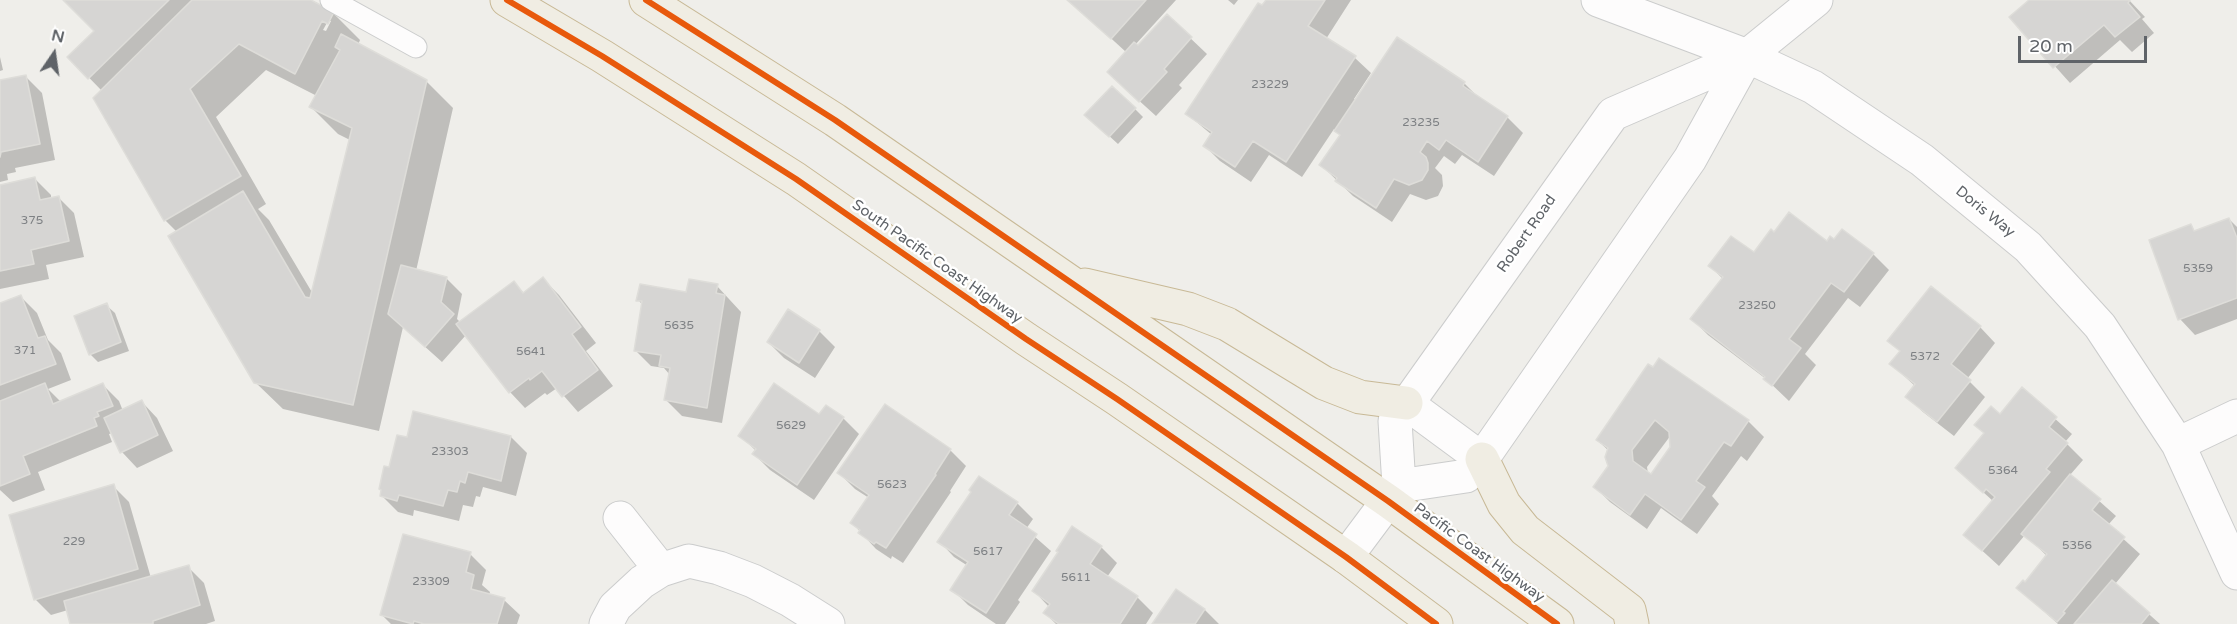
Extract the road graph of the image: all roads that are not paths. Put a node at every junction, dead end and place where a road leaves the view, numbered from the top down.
1 (331, 0) edge
2 (507, 0) edge
3 (646, 0) edge
4 (1598, 0) edge
5 (1816, 0) edge
6 (416, 47) dead end
7 (1747, 56) junction
8 (1066, 281) junction
9 (1406, 403) junction
10 (2237, 416) edge
11 (2178, 444) junction
12 (1482, 459) junction
13 (1394, 493) junction
14 (620, 518) dead end
15 (1346, 557) junction
16 (661, 570) junction
17 (2237, 573) edge
18 (606, 624) edge
19 (828, 624) edge
20 (1436, 624) edge
21 (1557, 624) edge
22 (1632, 624) edge

1 - 6 lane
2 - 15 highway, South Pacific Coast Highway
3 - 8 highway
4 - 7 street, Doris Way
5 - 7 street, Robert Road
7 - 9 street, Robert Road
7 - 11 street, Doris Way
7 - 12 street, Robert Road
8 - 9 highway
8 - 13 highway
9 - 12 street
9 - 13 street, Robert Road
10 - 11 street
11 - 17 street, Doris Way
12 - 13 street, Robert Road
12 - 22 highway
13 - 15 street
13 - 21 highway, Pacific Coast Highway
14 - 16 street
15 - 20 highway
16 - 18 street
16 - 19 street

